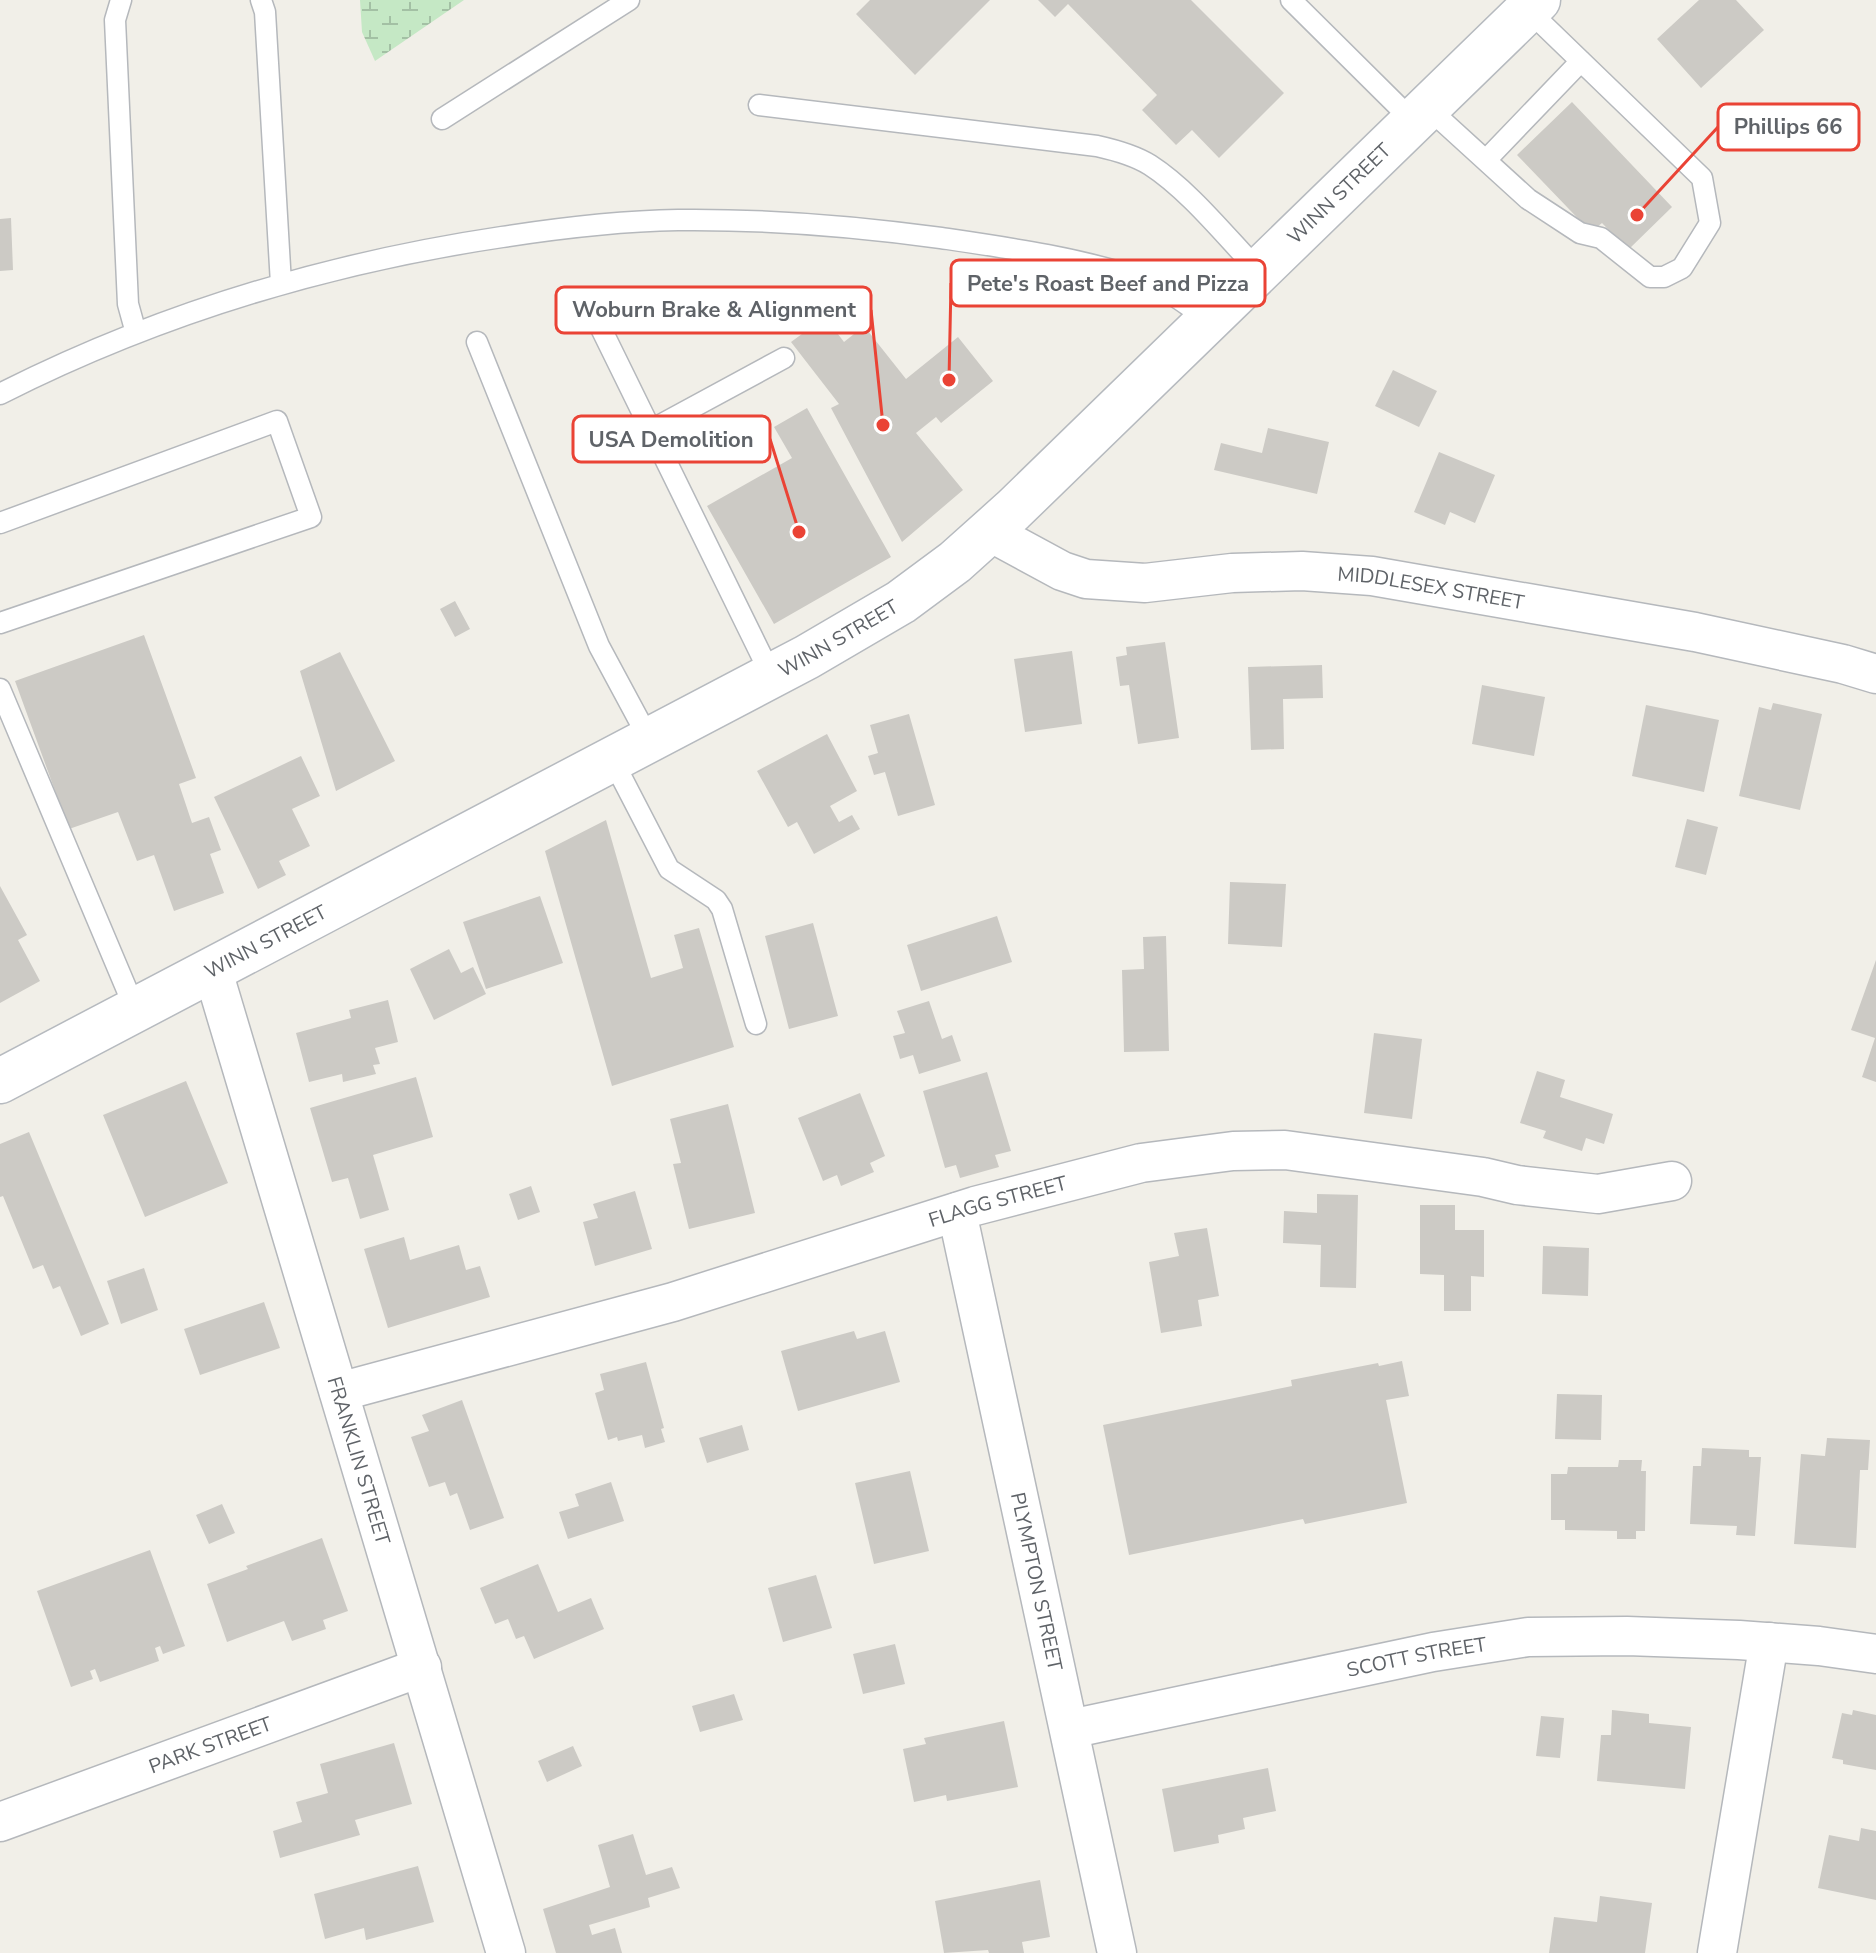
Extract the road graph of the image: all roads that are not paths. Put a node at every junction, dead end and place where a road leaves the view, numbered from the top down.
1 (121, 0) edge
2 (261, 0) edge
3 (629, 0) edge
4 (1291, 0) edge
5 (1533, 5) edge
6 (1581, 61) junction
7 (759, 105) dead end
8 (1420, 114) junction
9 (442, 119) dead end
10 (1486, 160) junction
11 (1259, 271) junction
12 (281, 284) junction
13 (592, 310) dead end
14 (1209, 320) junction
15 (136, 333) junction
16 (477, 342) dead end
17 (784, 358) dead end
18 (0, 394) edge
19 (651, 430) junction
20 (0, 523) edge
21 (990, 532) junction
22 (0, 623) edge
23 (1876, 674) edge
24 (771, 675) junction
25 (0, 689) edge
26 (630, 749) junction
27 (212, 968) junction
28 (135, 1009) junction
29 (756, 1024) dead end
30 (0, 1081) edge
31 (1672, 1181) dead end
32 (957, 1212) junction
33 (339, 1392) junction
34 (1769, 1642) junction
35 (1876, 1654) edge
36 (422, 1667) junction
37 (1070, 1729) junction
38 (0, 1822) edge
39 (506, 1953) edge
40 (1117, 1953) edge
41 (1717, 1953) edge

1 - 15 lane
2 - 12 lane
3 - 9 lane
4 - 8 lane
5 - 6 lane
5 - 8 main road, WINN STREET
6 - 10 lane
6 - 10 lane
7 - 11 lane
8 - 10 lane
8 - 11 main road, WINN STREET
11 - 14 main road, WINN STREET
12 - 14 lane
12 - 15 lane
13 - 19 lane
14 - 21 main road, WINN STREET
15 - 18 lane
16 - 26 lane
17 - 19 lane
19 - 24 lane
20 - 22 lane
21 - 23 street, MIDDLESEX STREET
21 - 24 main road, WINN STREET
24 - 26 main road, WINN STREET
25 - 28 lane
26 - 27 main road, WINN STREET
26 - 29 lane
27 - 28 main road, WINN STREET
27 - 33 street, FRANKLIN STREET
28 - 30 main road, WINN STREET
31 - 32 street, FLAGG STREET
32 - 33 street, FLAGG STREET
32 - 37 street, PLYMPTON STREET
33 - 36 street, FRANKLIN STREET
34 - 35 street, SCOTT STREET
34 - 37 street, SCOTT STREET
34 - 41 street
36 - 38 street, PARK STREET
36 - 39 street, FRANKLIN STREET
37 - 40 street, PLYMPTON STREET

